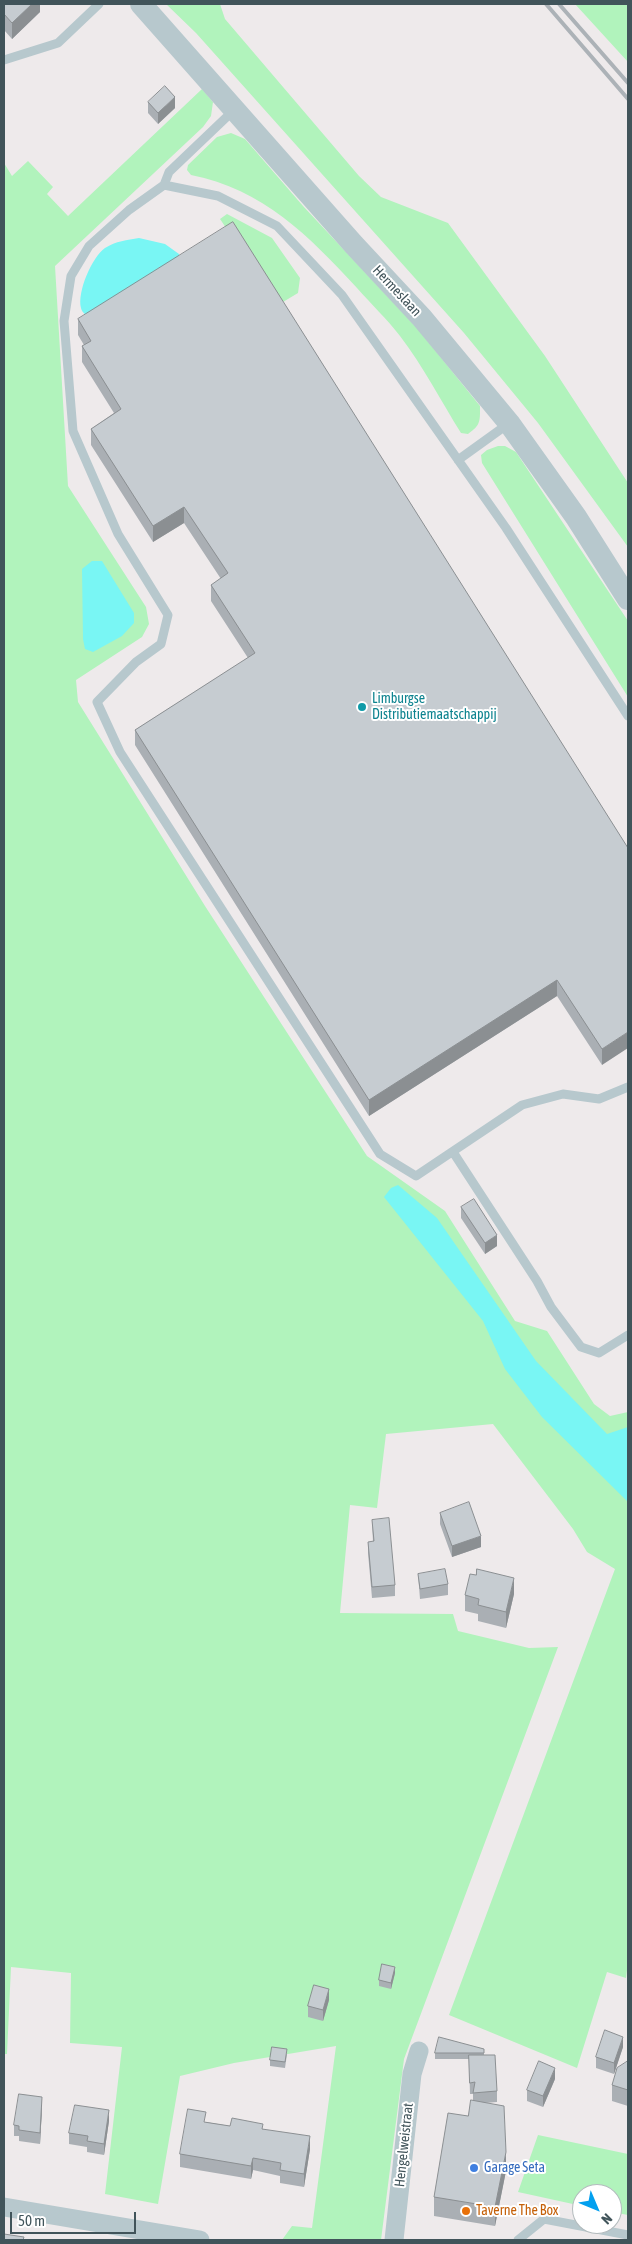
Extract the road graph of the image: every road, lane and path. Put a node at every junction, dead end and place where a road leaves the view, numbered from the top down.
1 (99, 4) edge
2 (143, 5) edge
3 (4, 60) edge
4 (234, 110) junction
5 (164, 185) junction
6 (509, 423) junction
7 (458, 460) junction
8 (628, 599) edge
9 (628, 716) edge
10 (628, 1087) edge
11 (453, 1152) junction
12 (628, 1335) edge
13 (419, 2051) dead end
14 (4, 2207) edge
15 (628, 2235) edge
16 (200, 2240) edge
17 (394, 2240) edge
18 (518, 2240) edge

1 - 3 lane
2 - 4 street, Hermeslaan
4 - 5 lane
4 - 6 street, Hermeslaan
5 - 7 lane
5 - 11 lane
6 - 7 lane
6 - 8 street, Hermeslaan
7 - 9 lane
10 - 11 lane
11 - 12 lane
13 - 17 street, Hengelweistraat
14 - 16 street
15 - 18 lane

